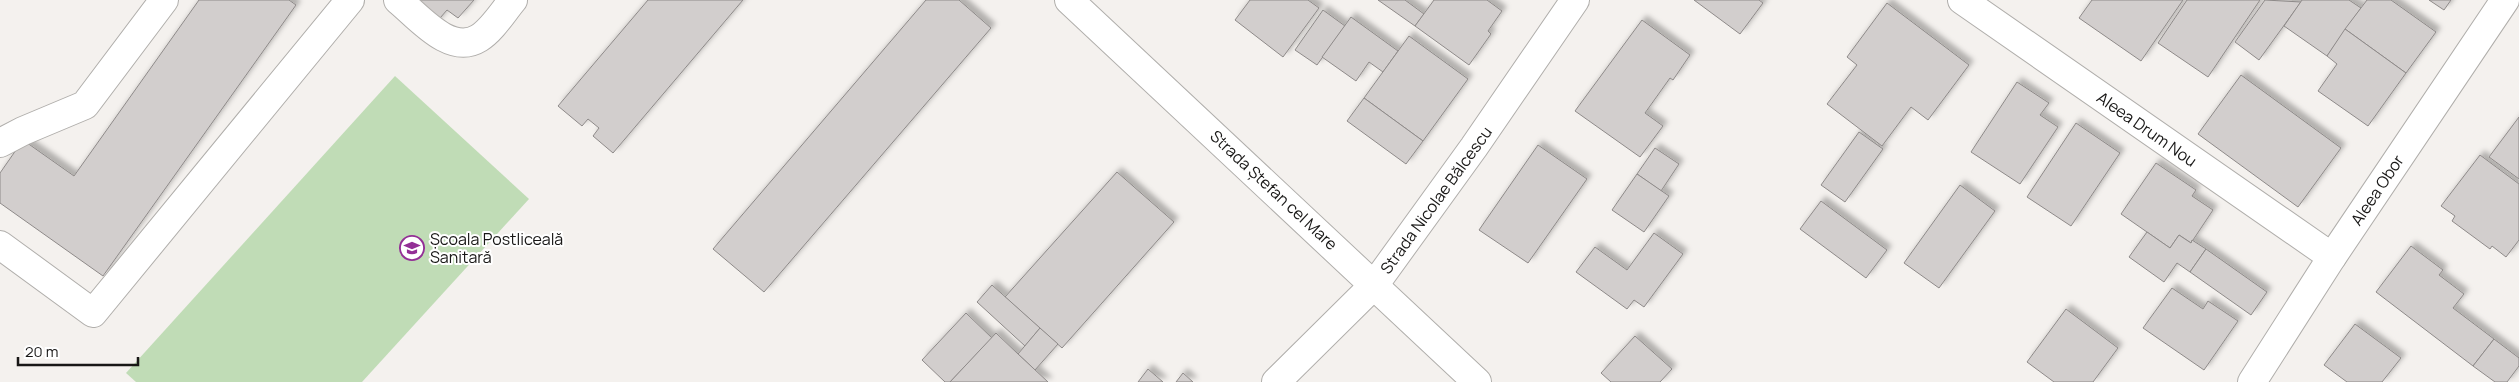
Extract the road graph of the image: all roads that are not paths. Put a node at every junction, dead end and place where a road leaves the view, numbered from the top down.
1 (164, 0) edge
2 (350, 0) edge
3 (398, 0) edge
4 (512, 0) edge
5 (1069, 0) edge
6 (1575, 0) edge
7 (1962, 0) edge
8 (2505, 0) edge
9 (0, 143) edge
10 (0, 245) edge
11 (2332, 257) junction
12 (1376, 284) junction
13 (1276, 382) edge
14 (1478, 382) edge
15 (2252, 382) edge

1 - 9 street
2 - 10 street
3 - 4 street
5 - 12 street, Strada Ștefan cel Mare
6 - 12 street, Strada Nicolae Bălcescu
7 - 11 street, Aleea Drum Nou
8 - 11 street, Aleea Obor
11 - 15 street, Aleea Obor
12 - 13 street, Strada Nicolae Bălcescu
12 - 14 street, Strada Ștefan cel Mare

